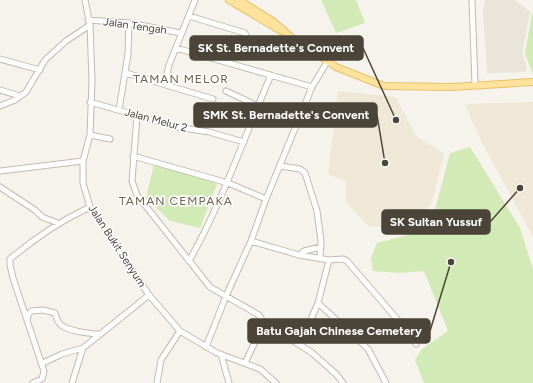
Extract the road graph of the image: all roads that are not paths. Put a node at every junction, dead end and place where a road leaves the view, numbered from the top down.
1 (85, 0) edge
2 (194, 0) edge
3 (229, 0) edge
4 (239, 0) edge
5 (472, 0) edge
6 (189, 16) junction
7 (89, 22) junction
8 (129, 23) junction
9 (181, 33) junction
10 (246, 36) dead end
11 (291, 37) junction
12 (176, 48) junction
13 (0, 59) edge
14 (327, 62) junction
15 (40, 70) junction
16 (126, 73) junction
17 (271, 75) junction
18 (533, 82) edge
19 (165, 84) junction
20 (475, 85) junction
21 (313, 86) junction
22 (0, 90) edge
23 (226, 91) dead end
24 (20, 96) junction
25 (213, 99) dead end
26 (90, 102) junction
27 (0, 106) edge
28 (258, 106) junction
29 (119, 110) junction
30 (137, 116) junction
31 (90, 135) junction
32 (110, 139) dead end
33 (244, 142) junction
34 (133, 156) junction
35 (83, 161) junction
36 (280, 166) junction
37 (0, 171) edge
38 (228, 183) junction
39 (0, 187) edge
40 (266, 199) junction
41 (90, 207) junction
42 (58, 223) junction
43 (251, 241) junction
44 (321, 247) junction
45 (299, 255) junction
46 (320, 258) junction
47 (329, 260) junction
48 (189, 261) junction
49 (149, 295) junction
50 (226, 296) junction
51 (318, 303) junction
52 (27, 320) junction
53 (264, 323) junction
54 (180, 331) junction
55 (90, 334) junction
56 (100, 334) junction
57 (93, 340) junction
58 (416, 344) dead end
59 (300, 345) junction
60 (206, 347) junction
61 (83, 348) junction
62 (221, 354) junction
63 (246, 363) junction
64 (42, 364) junction
65 (33, 383) edge
66 (72, 383) edge
67 (157, 383) edge
68 (229, 383) edge
69 (276, 383) edge
70 (343, 383) edge
71 (386, 383) edge

1 - 7 street, Jalan Bukit Senyum
2 - 6 street
3 - 11 main road
4 - 11 main road
5 - 20 street
6 - 9 street
6 - 10 street
7 - 8 street, Jalan Tengah
7 - 15 street
7 - 26 street, Jalan Bukit Senyum
8 - 9 street, Jalan Tengah
8 - 16 street
9 - 12 street
11 - 14 main road
12 - 17 street
12 - 19 street
13 - 15 street
14 - 20 main road
14 - 21 street
15 - 24 street
16 - 19 street
16 - 29 street
17 - 21 street
17 - 28 street
18 - 20 main road
19 - 25 street
21 - 36 street
22 - 24 street
23 - 28 street
24 - 27 street
26 - 29 street, Jalan Melur 2
26 - 31 street, Jalan Bukit Senyum
28 - 33 street
29 - 30 street, Jalan Melur 2
30 - 33 street, Jalan Melur 2
30 - 34 street
31 - 32 street
31 - 35 street, Jalan Bukit Senyum
33 - 38 street
34 - 38 street
34 - 48 street
35 - 37 street
35 - 41 street, Jalan Bukit Senyum
36 - 40 street
36 - 44 street
38 - 40 street
38 - 48 street
39 - 42 street
40 - 43 street
41 - 42 street
41 - 49 street, Jalan Bukit Senyum
42 - 52 street
43 - 45 street
43 - 50 street
44 - 45 street
44 - 46 street
45 - 46 street
46 - 47 street
47 - 51 street
47 - 58 street
48 - 50 street
49 - 54 street, Jalan Bukit Senyum
49 - 56 street
50 - 53 street
50 - 60 street
51 - 59 street
51 - 71 street
52 - 55 street
52 - 64 street
53 - 59 street
53 - 63 street
54 - 60 street, Jalan Bukit Senyum
54 - 67 street
55 - 56 street
55 - 57 street
56 - 57 street
57 - 61 street
59 - 70 street
60 - 62 street, Jalan Bukit Senyum
61 - 64 street
61 - 66 street
62 - 63 street, Jalan Bukit Senyum
62 - 68 street
63 - 69 street, Jalan Bukit Senyum
64 - 65 street

